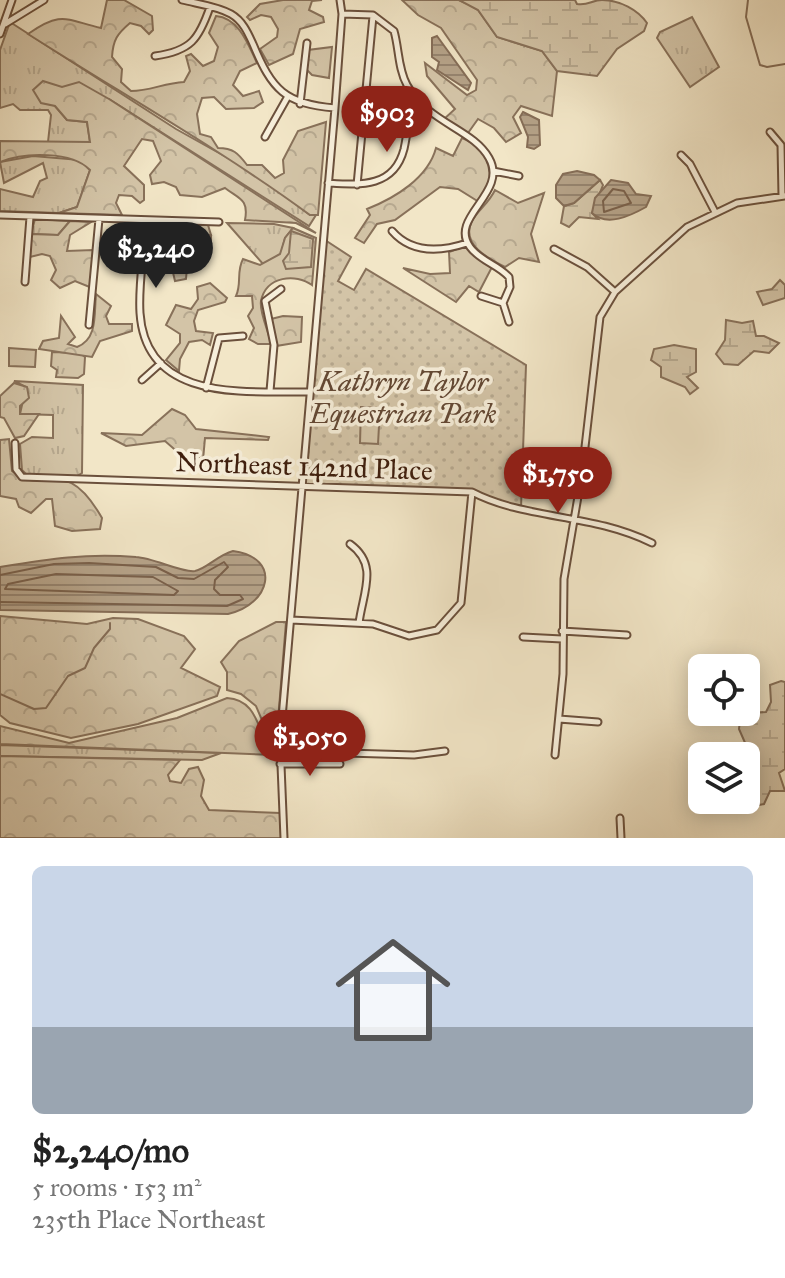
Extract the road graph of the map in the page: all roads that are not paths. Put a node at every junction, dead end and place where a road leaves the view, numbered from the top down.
1 (12, 0) edge
2 (44, 0) edge
3 (182, 0) edge
4 (340, 0) edge
5 (210, 7) junction
6 (342, 14) junction
7 (373, 15) junction
8 (5, 24) junction
9 (0, 34) edge
10 (307, 43) dead end
11 (155, 56) dead end
12 (287, 98) junction
13 (300, 104) junction
14 (420, 104) junction
15 (335, 108) junction
16 (770, 132) dead end
17 (265, 137) dead end
18 (681, 155) dead end
19 (493, 171) junction
20 (519, 176) dead end
21 (328, 183) junction
22 (357, 185) junction
23 (784, 196) edge
24 (715, 212) junction
25 (0, 215) edge
26 (30, 217) junction
27 (99, 219) junction
28 (145, 220) junction
29 (219, 222) dead end
30 (392, 231) dead end
31 (467, 243) junction
32 (554, 249) dead end
33 (25, 282) dead end
34 (281, 289) dead end
35 (615, 292) junction
36 (481, 296) dead end
37 (503, 303) junction
38 (509, 322) dead end
39 (89, 325) dead end
40 (243, 336) dead end
41 (161, 363) junction
42 (142, 380) dead end
43 (206, 388) junction
44 (270, 391) junction
45 (310, 392) junction
46 (15, 443) dead end
47 (303, 487) junction
48 (472, 492) junction
49 (573, 517) junction
50 (652, 543) dead end
51 (350, 544) dead end
52 (291, 620) junction
53 (359, 623) junction
54 (562, 631) junction
55 (627, 635) dead end
56 (523, 637) dead end
57 (562, 639) junction
58 (559, 719) junction
59 (598, 722) dead end
60 (279, 751) junction
61 (445, 751) dead end
62 (555, 755) dead end
63 (280, 764) junction
64 (340, 764) dead end
65 (620, 818) dead end
66 (284, 838) edge
67 (621, 838) edge

1 - 8 street
2 - 8 street
3 - 5 street
4 - 6 street
5 - 11 street
5 - 12 street
6 - 7 street
6 - 15 street
7 - 14 street
7 - 22 street
8 - 9 street
10 - 13 street
12 - 13 street
12 - 17 street
13 - 15 street
14 - 19 street
14 - 22 street
15 - 21 street
16 - 23 street
18 - 24 street
19 - 20 street
19 - 31 street
21 - 22 street
21 - 45 street
23 - 24 street
24 - 35 street
25 - 26 street
26 - 27 street
26 - 33 street
27 - 28 street
27 - 39 street
28 - 29 street
28 - 41 street
30 - 31 street
31 - 37 street
32 - 35 street
34 - 44 street
35 - 49 street
36 - 37 street
37 - 38 street
40 - 43 street
41 - 42 street
41 - 43 street
43 - 44 street
44 - 45 street
45 - 47 street
46 - 47 street, Northeast 142nd Place
47 - 48 street, Northeast 142nd Place
47 - 52 street
48 - 49 street, Northeast 142nd Place
48 - 53 street
49 - 50 street, Northeast 142nd Place
49 - 54 street
51 - 53 street
52 - 53 street
52 - 60 street
54 - 55 street
54 - 57 street
56 - 57 street
57 - 58 street
58 - 59 street
58 - 62 street
60 - 61 street
60 - 63 street
63 - 64 street
63 - 66 street
65 - 67 street

